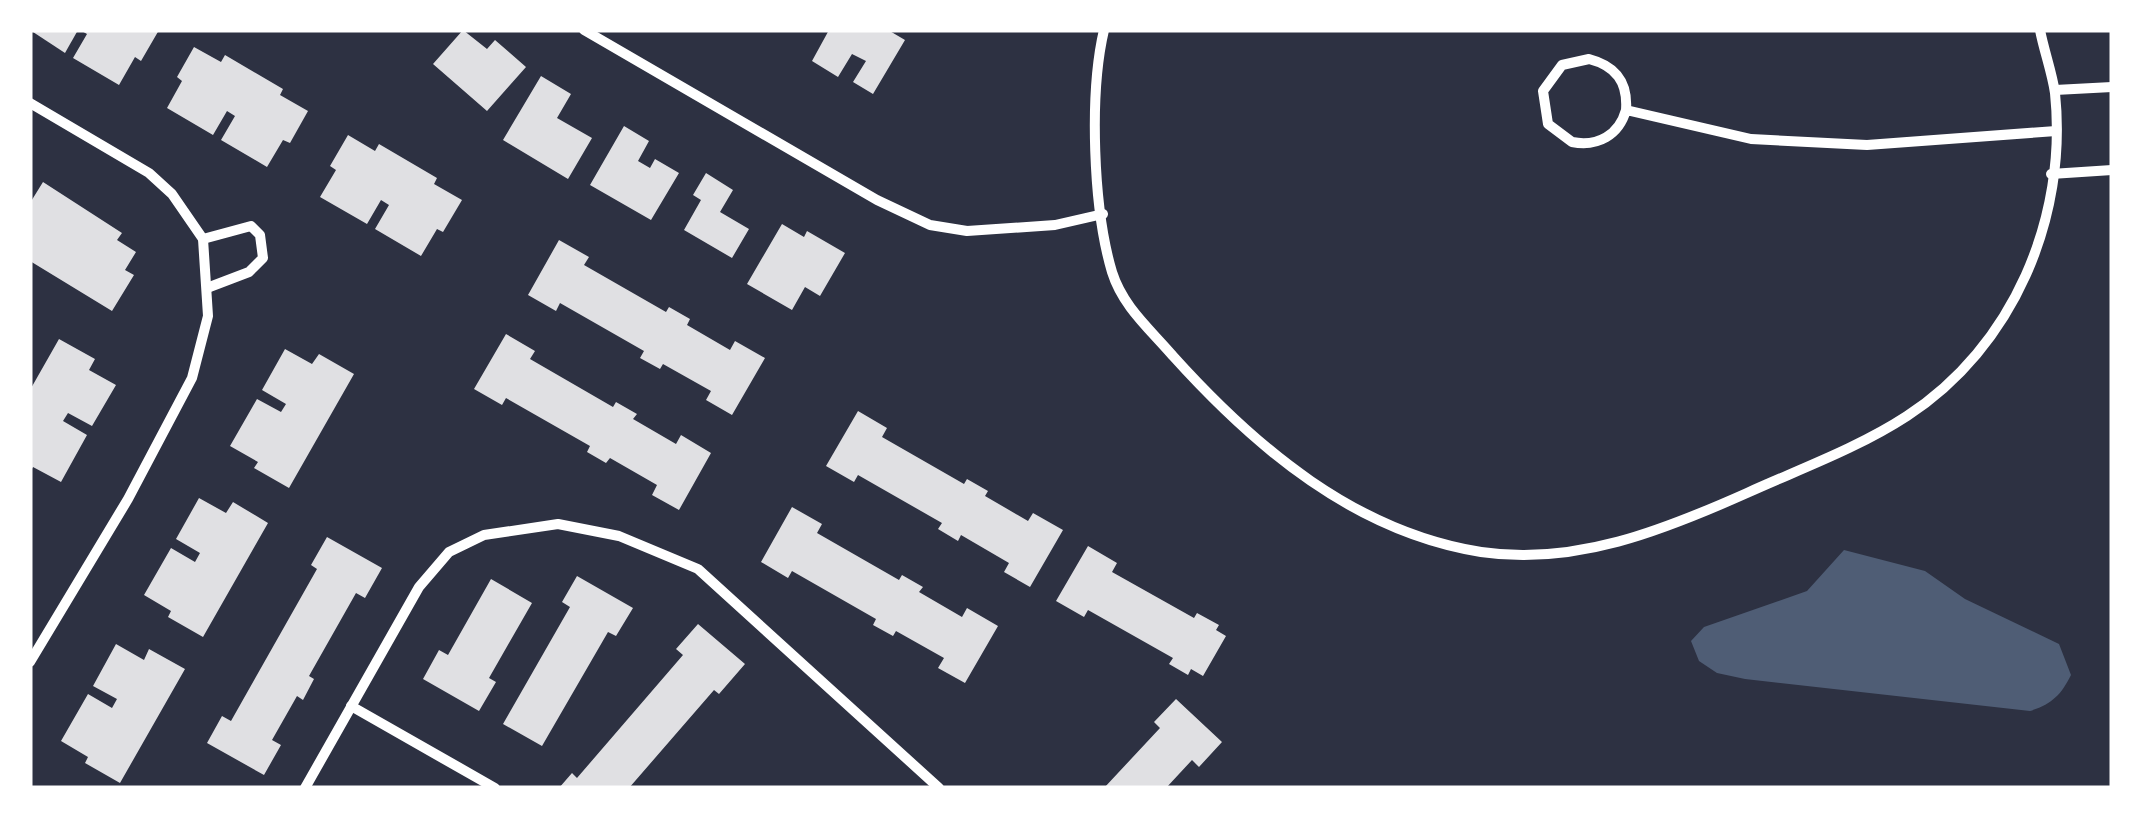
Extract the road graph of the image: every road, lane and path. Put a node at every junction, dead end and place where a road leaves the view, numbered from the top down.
1 (584, 30) edge
2 (1104, 30) edge
3 (2040, 30) edge
4 (2112, 87) edge
5 (2055, 90) junction
6 (30, 103) edge
7 (1626, 110) junction
8 (2056, 131) junction
9 (2112, 170) edge
10 (2051, 174) junction
11 (1103, 214) junction
12 (203, 238) junction
13 (207, 288) junction
14 (30, 662) edge
15 (351, 706) junction
16 (305, 788) edge
17 (495, 788) edge
18 (939, 788) edge

1 - 11 street
2 - 11 street
3 - 5 street
4 - 5 street
5 - 8 street
6 - 12 street
7 - 7 street
7 - 8 street
8 - 10 street
9 - 10 street
10 - 11 street
12 - 13 street
12 - 13 street
13 - 14 street
15 - 16 street
15 - 17 street
15 - 18 street

